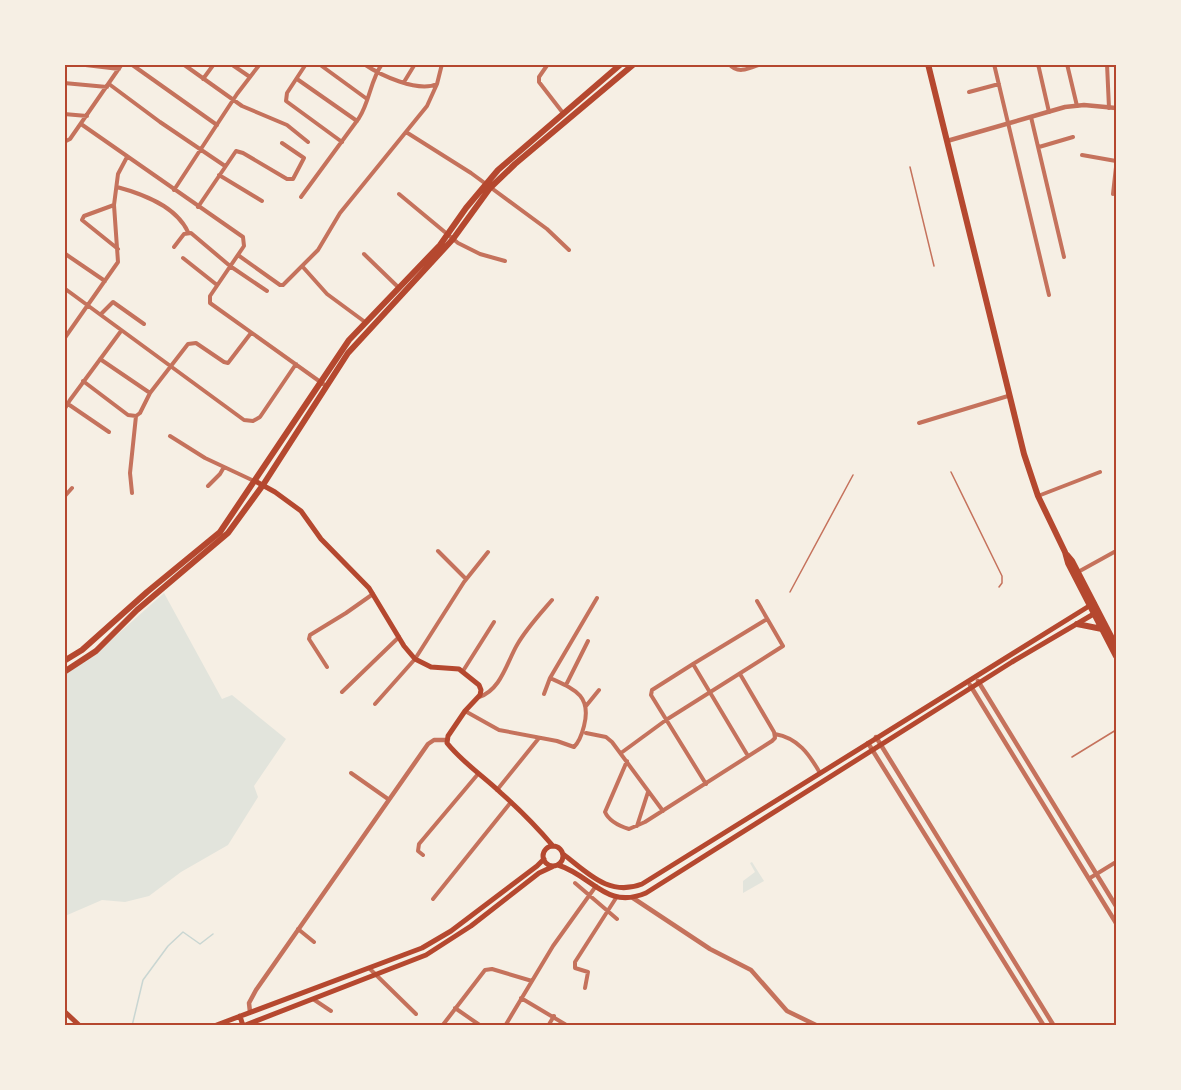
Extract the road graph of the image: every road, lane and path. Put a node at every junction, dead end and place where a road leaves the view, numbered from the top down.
1 (77, 64) edge
2 (131, 64) edge
3 (183, 64) edge
4 (214, 64) edge
5 (231, 64) edge
6 (260, 64) edge
7 (306, 64) edge
8 (319, 64) edge
9 (364, 64) edge
10 (382, 64) edge
11 (415, 64) edge
12 (442, 64) edge
13 (548, 64) edge
14 (621, 64) edge
15 (634, 64) edge
16 (729, 64) edge
17 (760, 64) edge
18 (928, 64) edge
19 (994, 64) edge
20 (1067, 64) edge
21 (1107, 64) edge
22 (1039, 65) edge
23 (120, 67) edge
24 (376, 72) junction
25 (249, 77) junction
26 (203, 79) junction
27 (297, 79) junction
28 (404, 82) junction
29 (64, 83) edge
30 (436, 84) junction
31 (999, 84) junction
32 (108, 86) junction
33 (969, 92) dead end
34 (367, 99) junction
35 (233, 100) junction
36 (1077, 106) junction
37 (1109, 108) junction
38 (1116, 108) edge
39 (1049, 112) junction
40 (563, 113) junction
41 (64, 114) edge
42 (87, 116) junction
43 (1031, 116) junction
44 (357, 121) junction
45 (81, 123) junction
46 (1008, 123) junction
47 (217, 125) junction
48 (406, 132) junction
49 (1073, 137) dead end
50 (947, 141) junction
51 (65, 142) edge
52 (309, 142) dead end
53 (342, 142) junction
54 (282, 143) dead end
55 (1039, 147) junction
56 (200, 150) junction
57 (1082, 155) dead end
58 (127, 157) junction
59 (1116, 161) edge
60 (225, 166) junction
61 (910, 166) dead end
62 (1116, 167) edge
63 (219, 175) junction
64 (488, 186) junction
65 (117, 187) junction
66 (174, 190) junction
67 (399, 194) dead end
68 (1113, 194) dead end
69 (301, 197) dead end
70 (262, 201) dead end
71 (114, 205) junction
72 (198, 207) junction
73 (188, 232) junction
74 (450, 237) junction
75 (174, 247) dead end
76 (119, 249) junction
77 (569, 250) dead end
78 (64, 253) edge
79 (364, 254) dead end
80 (238, 255) junction
81 (1064, 256) dead end
82 (183, 258) dead end
83 (505, 261) dead end
84 (230, 266) junction
85 (302, 266) junction
86 (934, 266) dead end
87 (105, 281) junction
88 (217, 285) junction
89 (398, 287) junction
90 (64, 288) edge
91 (267, 291) dead end
92 (1048, 295) dead end
93 (86, 305) junction
94 (100, 314) junction
95 (365, 322) junction
96 (144, 324) dead end
97 (64, 327) edge
98 (70, 330) junction
99 (121, 331) junction
100 (251, 333) junction
101 (64, 339) edge
102 (100, 359) junction
103 (296, 364) junction
104 (171, 366) junction
105 (83, 381) junction
106 (323, 384) junction
107 (150, 393) junction
108 (1008, 396) junction
109 (64, 397) edge
110 (69, 402) junction
111 (64, 410) edge
112 (136, 416) junction
113 (919, 423) dead end
114 (110, 432) dead end
115 (290, 434) junction
116 (170, 436) dead end
117 (224, 467) junction
118 (951, 472) dead end
119 (1100, 472) dead end
120 (853, 475) dead end
121 (255, 481) junction
122 (262, 485) junction
123 (208, 486) dead end
124 (72, 488) dead end
125 (132, 493) dead end
126 (1038, 496) junction
127 (64, 497) edge
128 (438, 551) dead end
129 (1116, 551) edge
130 (488, 552) dead end
131 (1065, 552) junction
132 (1078, 572) junction
133 (466, 579) junction
134 (999, 587) dead end
135 (790, 592) dead end
136 (373, 593) junction
137 (597, 598) dead end
138 (552, 600) dead end
139 (757, 601) dead end
140 (1092, 604) junction
141 (1096, 613) junction
142 (767, 619) junction
143 (494, 622) dead end
144 (1077, 624) junction
145 (1102, 629) junction
146 (399, 637) junction
147 (588, 640) dead end
148 (1116, 646) edge
149 (1116, 656) edge
150 (415, 659) junction
151 (64, 661) edge
152 (693, 664) junction
153 (327, 667) dead end
154 (463, 671) junction
155 (65, 672) edge
156 (740, 674) junction
157 (975, 676) junction
158 (550, 678) junction
159 (967, 681) junction
160 (980, 683) junction
161 (566, 685) junction
162 (971, 688) junction
163 (599, 690) dead end
164 (342, 692) dead end
165 (710, 692) junction
166 (544, 694) dead end
167 (478, 697) junction
168 (375, 704) dead end
169 (586, 706) junction
170 (465, 711) junction
171 (666, 720) junction
172 (1116, 730) edge
173 (586, 733) dead end
174 (775, 734) junction
175 (876, 737) junction
176 (539, 738) junction
177 (446, 740) junction
178 (868, 742) junction
179 (881, 745) junction
180 (873, 750) junction
181 (621, 753) junction
182 (748, 756) junction
183 (1072, 757) dead end
184 (627, 761) junction
185 (351, 773) dead end
186 (820, 773) junction
187 (478, 774) junction
188 (706, 784) junction
189 (497, 790) junction
190 (649, 791) junction
191 (388, 799) junction
192 (511, 802) junction
193 (663, 811) junction
194 (637, 826) junction
195 (737, 826) junction
196 (742, 833) junction
197 (553, 846) junction
198 (563, 854) junction
199 (423, 855) dead end
200 (544, 859) junction
201 (1116, 862) edge
202 (556, 866) junction
203 (671, 866) junction
204 (676, 874) junction
205 (1097, 874) junction
206 (1090, 878) junction
207 (575, 883) dead end
208 (596, 886) junction
209 (590, 896) junction
210 (616, 898) junction
211 (633, 898) junction
212 (433, 899) dead end
213 (1116, 906) edge
214 (609, 912) junction
215 (616, 919) dead end
216 (1116, 923) edge
217 (298, 929) junction
218 (314, 942) dead end
219 (368, 968) junction
220 (374, 974) junction
221 (532, 981) junction
222 (585, 988) dead end
223 (521, 998) junction
224 (312, 999) junction
225 (455, 1008) junction
226 (64, 1011) edge
227 (330, 1011) dead end
228 (250, 1012) junction
229 (417, 1014) dead end
230 (240, 1016) junction
231 (554, 1016) junction
232 (80, 1026) edge
233 (214, 1026) edge
234 (243, 1026) edge
235 (442, 1026) edge
236 (480, 1026) edge
237 (505, 1026) edge
238 (548, 1026) edge
239 (568, 1026) edge
240 (818, 1026) edge
241 (1044, 1026) edge
242 (1054, 1026) edge

1 - 23 street
2 - 47 street
3 - 26 street
4 - 26 street
5 - 25 street
6 - 25 street
7 - 27 street
8 - 34 street
9 - 24 street
10 - 24 street
11 - 28 street
12 - 30 street
13 - 40 street
14 - 40 highway
15 - 64 highway
16 - 17 street
18 - 50 highway
19 - 31 street
20 - 36 street
21 - 37 street
22 - 39 street
23 - 32 street
24 - 28 street
24 - 34 street
25 - 35 street
26 - 35 street
27 - 44 street
27 - 53 street
28 - 30 street
29 - 32 street
30 - 48 street
31 - 33 street
31 - 46 street
32 - 42 street
32 - 56 street
34 - 44 street
35 - 47 street
35 - 52 street
36 - 37 street
36 - 39 street
37 - 38 street
39 - 43 street
40 - 64 highway
41 - 42 street
42 - 45 street
43 - 46 street
43 - 55 street
44 - 53 street
45 - 51 street
45 - 58 street
46 - 50 street
46 - 92 street
47 - 56 street
48 - 64 street
48 - 85 street
49 - 55 street
50 - 108 highway
53 - 69 street
54 - 60 street
55 - 81 street
56 - 60 street
56 - 66 street
57 - 59 street
58 - 65 street
58 - 66 street
60 - 63 street
61 - 86 lane
62 - 68 street
63 - 70 street
63 - 72 street
64 - 74 highway
64 - 77 street
65 - 71 street
65 - 73 street
66 - 72 street
67 - 74 street
71 - 76 street
71 - 76 street
72 - 80 street
73 - 75 street
73 - 84 street
74 - 83 street
74 - 89 highway
74 - 106 highway
76 - 87 street
78 - 87 street
79 - 89 street
80 - 84 street
80 - 85 street
82 - 88 street
84 - 88 street
84 - 91 street
85 - 95 street
87 - 93 street
88 - 100 street
89 - 95 highway
90 - 93 street
93 - 94 street
93 - 98 street
94 - 96 street
94 - 99 street
95 - 106 highway
97 - 98 street
98 - 101 street
99 - 102 street
99 - 104 street
100 - 103 street
100 - 104 street
102 - 105 street
102 - 107 street
103 - 104 street
103 - 106 street
104 - 107 street
105 - 110 street
105 - 112 street
106 - 115 highway
107 - 112 street
108 - 113 street
108 - 126 highway
109 - 110 street
110 - 111 street
110 - 114 street
112 - 125 street
115 - 121 highway
115 - 122 highway
116 - 117 street
117 - 121 street
117 - 123 street
118 - 134 lane
119 - 126 street
120 - 135 lane
121 - 122 main road
121 - 151 highway
122 - 136 main road
122 - 155 highway
124 - 127 street
126 - 131 highway
128 - 133 street
129 - 132 street
130 - 133 street
131 - 132 highway
131 - 140 highway
132 - 140 highway
133 - 150 street
136 - 146 main road
136 - 153 street
137 - 158 street
138 - 167 street
139 - 142 street
140 - 141 highway
140 - 157 main road
141 - 144 main road
141 - 145 highway
141 - 148 highway
142 - 152 street
142 - 156 street
143 - 154 street
144 - 145 highway
144 - 160 main road
145 - 149 highway
146 - 150 main road
146 - 164 street
147 - 161 street
150 - 154 main road
150 - 168 street
152 - 165 street
152 - 171 street
154 - 167 main road
156 - 165 street
156 - 174 street
157 - 159 main road
157 - 160 street
158 - 161 street
158 - 166 street
159 - 162 street
159 - 175 main road
160 - 162 main road
160 - 205 street
161 - 169 street
162 - 179 main road
162 - 206 street
163 - 169 street
165 - 171 street
165 - 182 street
167 - 170 main road
169 - 176 street
170 - 176 street
170 - 177 main road
171 - 181 street
171 - 188 street
172 - 183 lane
173 - 181 street
174 - 182 street
174 - 186 street
175 - 178 main road
175 - 179 street
176 - 189 street
177 - 187 main road
177 - 191 street
178 - 180 street
178 - 186 main road
179 - 180 main road
179 - 242 street
180 - 196 main road
180 - 241 street
181 - 184 street
182 - 188 street
184 - 190 street
184 - 194 street
185 - 191 street
186 - 195 main road
187 - 189 main road
187 - 199 street
188 - 193 street
189 - 192 main road
190 - 193 street
190 - 194 street
191 - 217 street
192 - 197 main road
192 - 212 street
193 - 194 street
195 - 196 main road
195 - 203 main road
196 - 204 main road
197 - 198 main road
197 - 200 main road
198 - 202 main road
198 - 203 main road
200 - 202 main road
200 - 219 main road
201 - 205 street
202 - 208 main road
202 - 220 main road
203 - 204 main road
204 - 211 main road
205 - 206 street
205 - 213 street
206 - 216 street
207 - 209 street
208 - 209 street
208 - 210 main road
209 - 214 street
209 - 221 street
210 - 211 main road
210 - 214 street
211 - 240 street
214 - 215 street
214 - 222 street
217 - 218 street
217 - 228 street
219 - 220 street
219 - 228 main road
220 - 224 main road
220 - 229 street
221 - 223 street
221 - 225 street
223 - 231 street
223 - 237 street
224 - 227 street
224 - 234 main road
225 - 235 street
225 - 236 street
226 - 232 main road
228 - 230 main road
230 - 233 main road
230 - 234 main road
231 - 238 street
231 - 239 street

